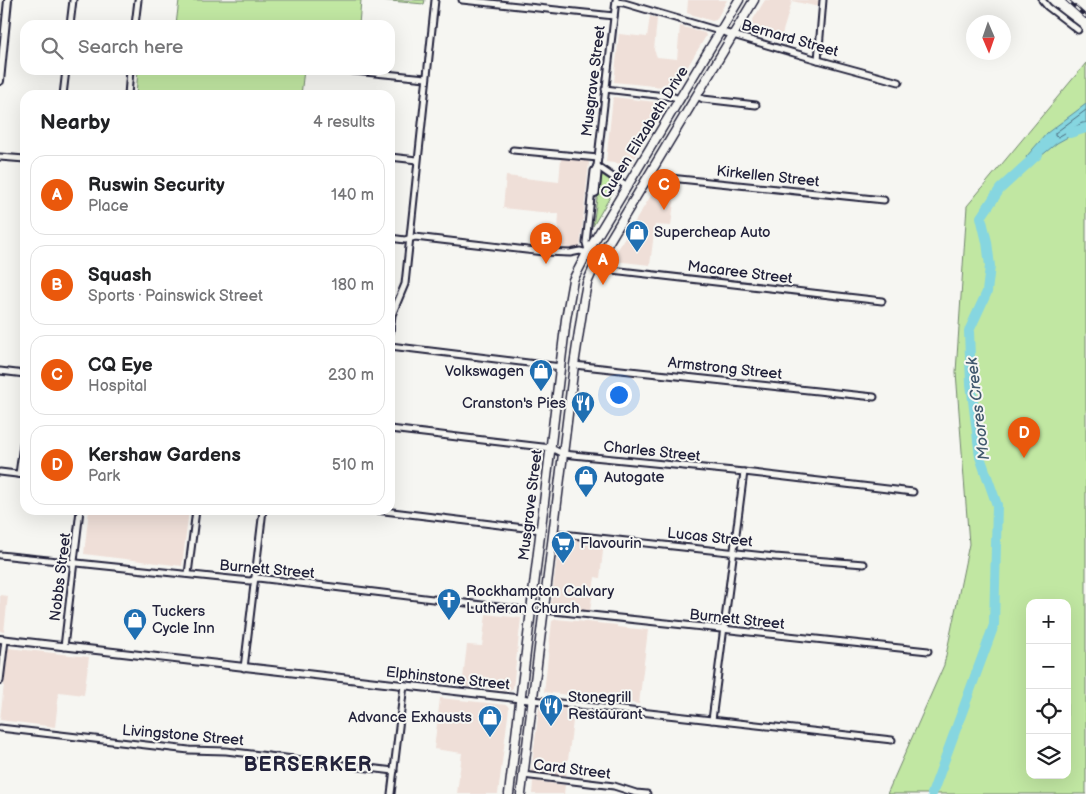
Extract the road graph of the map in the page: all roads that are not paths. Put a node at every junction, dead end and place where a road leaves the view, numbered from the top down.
1 (8, 0) edge
2 (73, 0) edge
3 (138, 0) edge
4 (436, 0) edge
5 (462, 0) edge
6 (739, 0) edge
7 (754, 0) edge
8 (823, 0) edge
9 (1042, 0) edge
10 (616, 1) edge
11 (614, 16) junction
12 (71, 20) edge
13 (136, 20) edge
14 (1078, 30) dead end
15 (721, 31) junction
16 (734, 35) junction
17 (818, 60) junction
18 (65, 75) edge
19 (130, 75) edge
20 (395, 75) edge
21 (426, 78) junction
22 (0, 81) edge
23 (899, 82) dead end
24 (64, 90) edge
25 (128, 90) edge
26 (606, 90) junction
27 (697, 96) junction
28 (680, 100) junction
29 (756, 105) dead end
30 (513, 150) dead end
31 (0, 157) edge
32 (395, 158) edge
33 (598, 158) junction
34 (20, 159) edge
35 (418, 160) junction
36 (597, 166) junction
37 (650, 173) junction
38 (626, 186) junction
39 (884, 200) dead end
40 (409, 238) junction
41 (395, 239) edge
42 (587, 251) junction
43 (595, 265) junction
44 (574, 280) joint
45 (587, 283) joint
46 (882, 301) dead end
47 (395, 308) edge
48 (395, 347) edge
49 (574, 365) junction
50 (561, 367) junction
51 (0, 371) edge
52 (20, 373) edge
53 (874, 397) dead end
54 (395, 430) edge
55 (551, 448) junction
56 (563, 454) junction
57 (0, 472) edge
58 (744, 472) junction
59 (20, 475) edge
60 (913, 492) dead end
61 (395, 512) edge
62 (79, 515) edge
63 (195, 515) edge
64 (262, 515) edge
65 (541, 530) junction
66 (553, 533) junction
67 (734, 552) junction
68 (0, 555) edge
69 (74, 562) junction
70 (864, 564) dead end
71 (188, 574) junction
72 (254, 579) junction
73 (544, 610) junction
74 (532, 611) junction
75 (724, 630) junction
76 (2, 640) edge
77 (64, 647) junction
78 (928, 651) dead end
79 (244, 668) junction
80 (0, 681) edge
81 (404, 685) junction
82 (520, 699) junction
83 (533, 700) junction
84 (712, 720) junction
85 (0, 728) edge
86 (892, 740) dead end
87 (394, 770) junction
88 (523, 775) junction
89 (392, 794) edge
90 (509, 794) edge
91 (521, 794) edge
92 (647, 794) edge

1 - 22 street
2 - 12 street
3 - 13 street
4 - 21 street
5 - 11 street
6 - 15 main road, Queen Elizabeth Drive
7 - 16 main road, Queen Elizabeth Drive
8 - 17 street
9 - 14 street
10 - 11 street, Musgrave Street
10 - 15 street, Bernard Street
11 - 26 street, Musgrave Street
15 - 16 street, Bernard Street
15 - 28 main road, Queen Elizabeth Drive
16 - 17 street, Bernard Street
16 - 27 main road, Queen Elizabeth Drive
17 - 23 street, Bernard Street
18 - 24 street
19 - 25 street
20 - 21 street
21 - 35 street
26 - 28 street
26 - 33 street, Musgrave Street
27 - 29 street
27 - 37 main road, Queen Elizabeth Drive
28 - 38 main road, Queen Elizabeth Drive
30 - 33 street
31 - 34 street
32 - 35 street
33 - 36 street, Musgrave Street
35 - 40 street
36 - 38 street
36 - 42 street, Musgrave Street
37 - 39 street, Kirkellen Street
37 - 43 main road, Queen Elizabeth Drive
38 - 42 main road, Queen Elizabeth Drive
40 - 41 street
40 - 42 street
40 - 47 street
42 - 44 main road, Queen Elizabeth Drive
43 - 45 main road, Queen Elizabeth Drive
43 - 46 street, Macaree Street
44 - 50 main road, Musgrave Street
45 - 49 main road, Musgrave Street
48 - 50 street
49 - 53 street, Armstrong Street
49 - 56 main road, Musgrave Street
50 - 55 main road, Musgrave Street
51 - 52 street
54 - 55 street, Charles Street
55 - 56 street, Charles Street
55 - 65 main road, Musgrave Street
56 - 58 street, Charles Street
56 - 66 main road, Musgrave Street
57 - 59 street
58 - 60 street, Charles Street
58 - 67 street
61 - 65 street
62 - 69 street, Nobbs Street
63 - 71 street
64 - 72 street
65 - 74 main road, Musgrave Street
66 - 67 street, Lucas Street
66 - 73 main road, Musgrave Street
67 - 70 street, Lucas Street
67 - 75 street
68 - 69 street, Burnett Street
69 - 71 street, Burnett Street
69 - 77 street, Nobbs Street
71 - 72 street, Burnett Street
72 - 74 street, Burnett Street
72 - 79 street
73 - 75 street, Burnett Street
73 - 83 main road, Musgrave Street
74 - 82 main road, Musgrave Street
75 - 78 street, Burnett Street
75 - 84 street
76 - 77 street, Elphinstone Street
76 - 80 street
77 - 79 street, Elphinstone Street
79 - 81 street, Elphinstone Street
81 - 82 street, Elphinstone Street
81 - 87 street
82 - 83 street, Elphinstone Street
82 - 90 main road, Musgrave Street
83 - 84 street, Elphinstone Street
83 - 88 main road, Musgrave Street
84 - 86 street, Elphinstone Street
85 - 87 street, Livingstone Street
87 - 89 street
88 - 91 main road, Musgrave Street
88 - 92 street, Card Street

